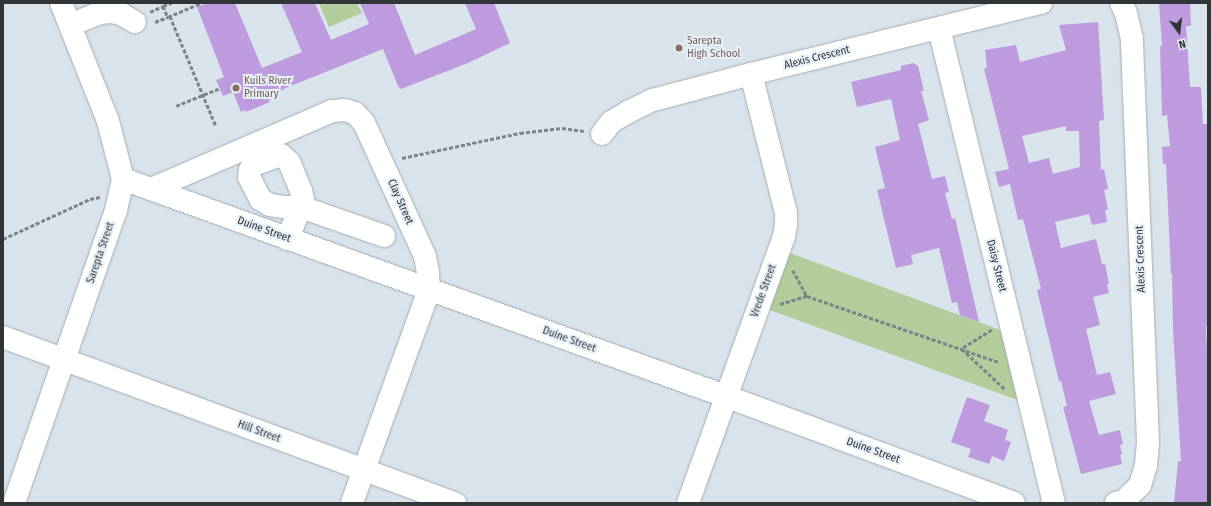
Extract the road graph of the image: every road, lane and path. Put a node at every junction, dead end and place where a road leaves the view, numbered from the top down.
1 (61, 3) edge
2 (171, 3) edge
3 (201, 3) edge
4 (1041, 3) edge
5 (1121, 3) edge
6 (163, 6) junction
7 (170, 16) junction
8 (140, 18) joint
9 (70, 25) junction
10 (939, 28) junction
11 (751, 74) junction
12 (220, 88) dead end
13 (203, 95) junction
14 (176, 106) dead end
15 (216, 126) dead end
16 (602, 134) joint
17 (383, 163) junction
18 (123, 179) junction
19 (152, 189) junction
20 (118, 201) junction
21 (384, 236) dead end
22 (3, 238) edge
23 (287, 239) junction
24 (776, 258) junction
25 (429, 290) junction
26 (807, 296) junction
27 (760, 302) junction
28 (1011, 325) junction
29 (3, 337) edge
30 (962, 349) junction
31 (1019, 360) junction
32 (64, 361) junction
33 (1026, 386) junction
34 (725, 396) junction
35 (364, 470) junction
36 (983, 498) edge
37 (14, 503) edge
38 (352, 503) edge
39 (455, 503) edge
40 (688, 503) edge
41 (1014, 503) edge
42 (1054, 503) edge
43 (1116, 503) edge

1 - 9 street, Sarepta Street
2 - 6 path
3 - 7 path
4 - 10 street, Alexis Crescent
5 - 43 street, Alexis Crescent
6 - 7 path
6 - 8 path
7 - 13 path
8 - 9 street
9 - 18 street, Sarepta Street
10 - 11 street, Alexis Crescent
10 - 28 street, Daisy Street
11 - 16 street, Alexis Crescent
11 - 24 street, Vrede Street
12 - 13 path
13 - 14 path
13 - 15 path
16 - 17 path
17 - 19 street, Clay Street
17 - 25 street, Clay Street
18 - 19 street, Duine Street
18 - 20 street, Sarepta Street
19 - 23 street, Duine Street
20 - 22 path
20 - 32 street, Sarepta Street
21 - 23 street
23 - 25 street, Duine Street
24 - 26 path
24 - 27 street, Vrede Street
25 - 34 street, Duine Street
25 - 35 street, Clay Street
26 - 27 path
26 - 30 path
27 - 34 street, Vrede Street
28 - 30 path
28 - 31 street, Daisy Street
29 - 32 street, Hill Street
30 - 31 path
30 - 33 path
31 - 33 street, Daisy Street
32 - 35 street, Hill Street
32 - 37 street, Sarepta Street
33 - 42 street, Daisy Street
34 - 36 street, Duine Street
34 - 40 street, Vrede Street
35 - 38 street, Clay Street
35 - 39 street, Hill Street
36 - 41 street, Duine Street

